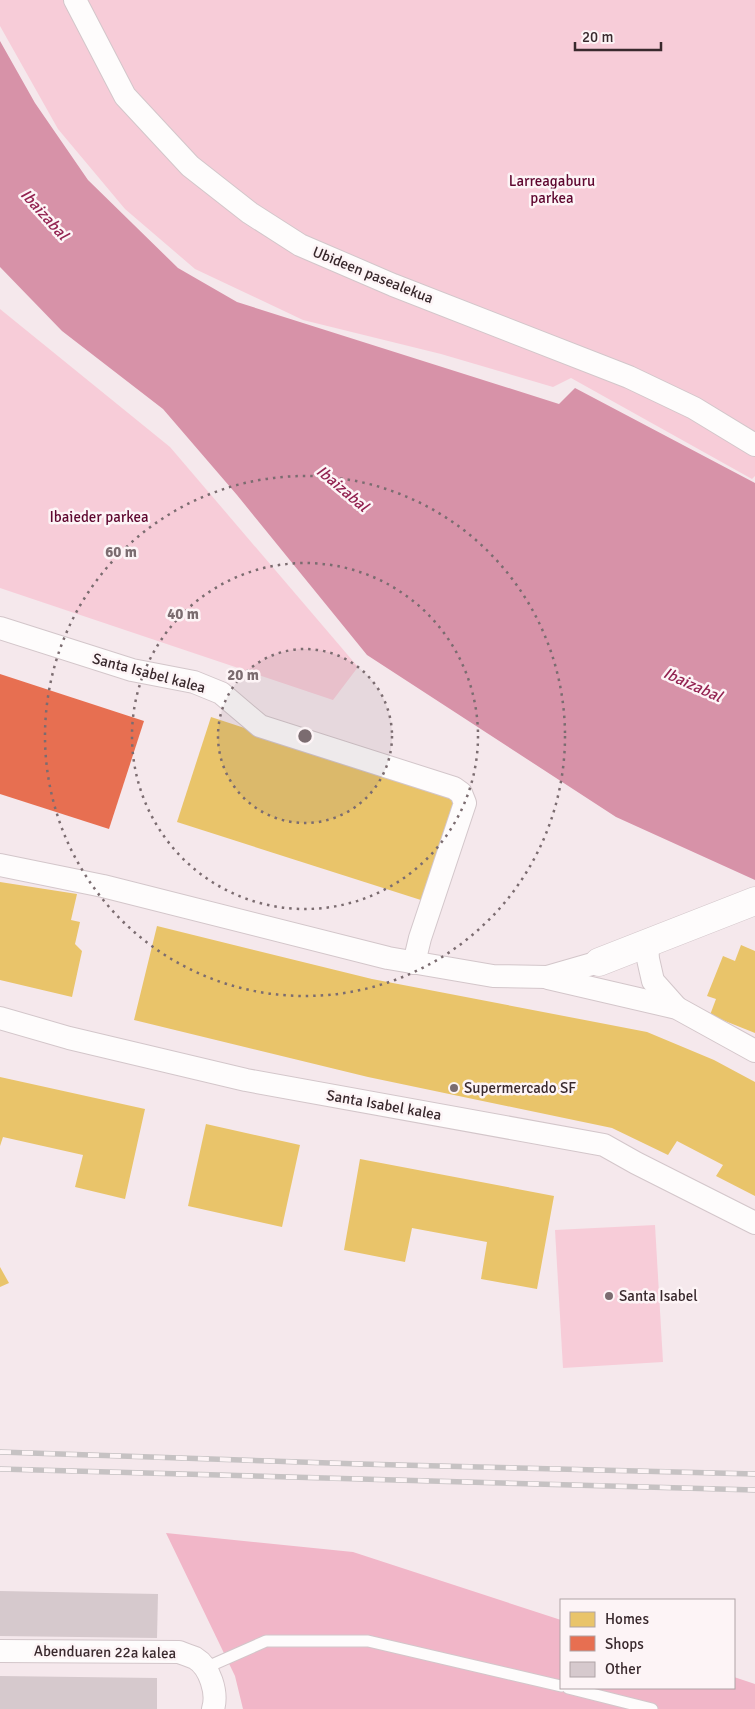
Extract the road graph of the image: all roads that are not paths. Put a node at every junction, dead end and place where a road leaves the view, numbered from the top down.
1 (75, 0) edge
2 (755, 445) edge
3 (0, 628) edge
4 (0, 865) edge
5 (755, 901) edge
6 (655, 940) junction
7 (599, 962) joint
8 (414, 963) junction
9 (547, 978) junction
10 (676, 1008) junction
11 (0, 1018) edge
12 (755, 1051) edge
13 (755, 1223) edge
14 (0, 1651) edge
15 (205, 1668) junction
16 (560, 1686) edge
17 (572, 1689) edge
18 (213, 1709) edge
19 (652, 1709) edge

1 - 2 street, Ubideen pasealekua
3 - 8 street, Santa Isabel kalea
4 - 8 street
5 - 6 street
6 - 7 street
6 - 10 street
7 - 9 street
8 - 9 street
9 - 10 street
10 - 12 street
11 - 13 street, Santa Isabel kalea
14 - 15 street, Abenduaren 22a kalea
15 - 16 lane
15 - 18 street
17 - 19 lane

